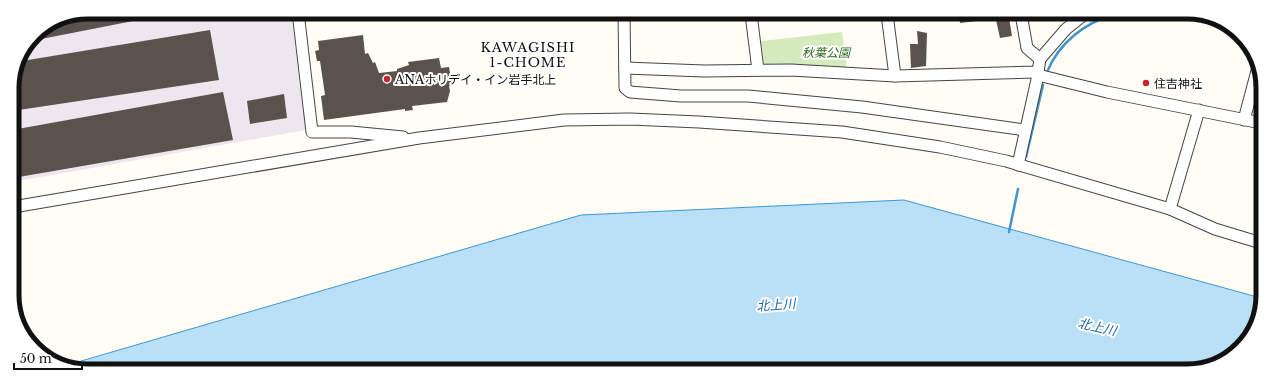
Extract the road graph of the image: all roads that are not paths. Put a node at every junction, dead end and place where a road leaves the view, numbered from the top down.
1 (299, 19) edge
2 (624, 19) edge
3 (752, 19) edge
4 (888, 19) edge
5 (1022, 19) edge
6 (1079, 19) edge
7 (1040, 59) junction
8 (625, 68) junction
9 (758, 70) junction
10 (894, 76) junction
11 (1255, 78) edge
12 (1199, 110) junction
13 (1244, 120) junction
14 (1256, 121) edge
15 (1025, 130) junction
16 (419, 138) junction
17 (1018, 165) junction
18 (19, 206) edge
19 (1170, 209) junction
20 (1256, 238) edge

1 - 16 street
2 - 8 street
3 - 9 street
4 - 10 street
5 - 7 street
6 - 7 street
7 - 10 street
8 - 9 street
8 - 15 street
9 - 10 street
11 - 13 street
12 - 13 street
12 - 15 street
12 - 19 street
13 - 14 street
15 - 17 street
16 - 17 street
16 - 18 street
17 - 19 street
19 - 20 street

